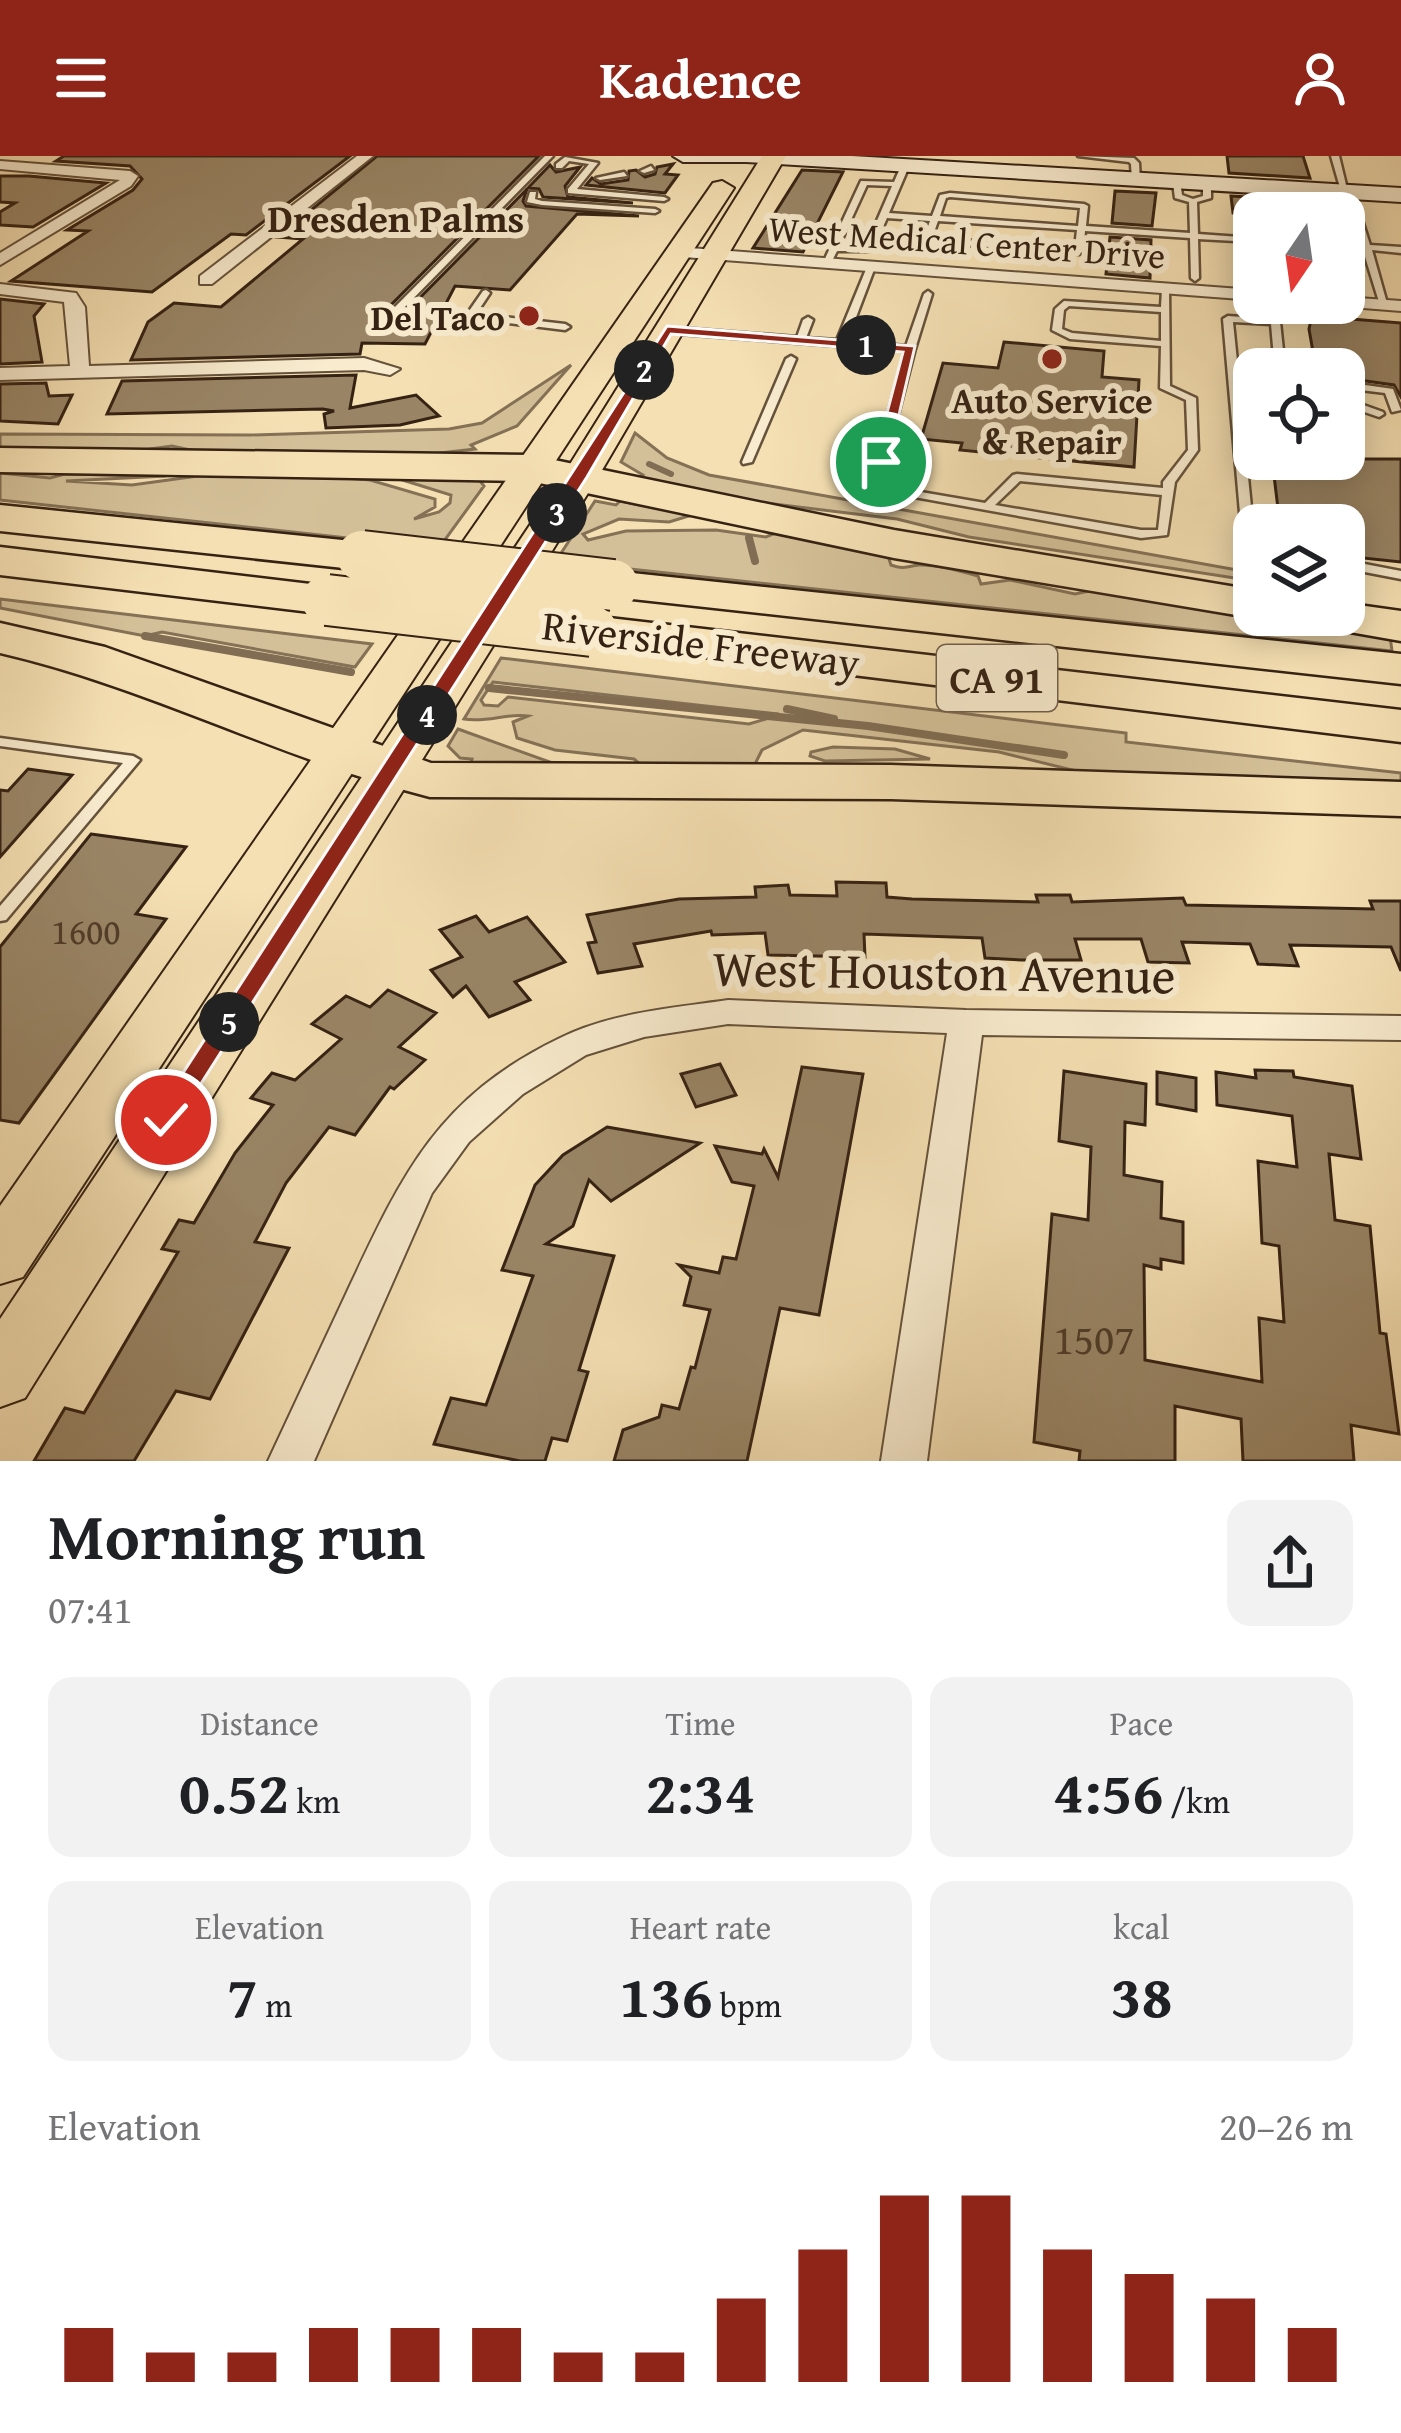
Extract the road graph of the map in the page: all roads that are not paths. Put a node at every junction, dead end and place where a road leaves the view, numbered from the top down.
1 (366, 156) edge
2 (683, 156) edge
3 (746, 156) edge
4 (1082, 156) edge
5 (1335, 156) edge
6 (774, 157) edge
7 (547, 158) edge
8 (1014, 164) edge
9 (0, 165) edge
10 (909, 168) edge
11 (624, 174) dead end
12 (600, 178) dead end
13 (1136, 181) junction
14 (1345, 189) junction
15 (1192, 190) junction
16 (533, 194) dead end
17 (1401, 198) edge
18 (664, 199) dead end
19 (655, 211) dead end
20 (884, 214) junction
21 (934, 218) junction
22 (1082, 228) junction
23 (1194, 236) junction
24 (1233, 239) edge
25 (1367, 248) junction
26 (1401, 250) edge
27 (676, 252) junction
28 (715, 255) junction
29 (830, 255) junction
30 (0, 260) edge
31 (871, 267) junction
32 (206, 280) dead end
33 (1181, 286) junction
34 (0, 289) edge
35 (486, 293) dead end
36 (928, 294) dead end
37 (1233, 294) edge
38 (1393, 306) edge
39 (1165, 310) junction
40 (394, 313) dead end
41 (1233, 319) edge
42 (808, 320) dead end
43 (565, 327) dead end
44 (667, 330) junction
45 (800, 340) junction
46 (841, 344) junction
47 (1166, 344) junction
48 (910, 349) junction
49 (791, 359) dead end
50 (390, 369) dead end
51 (80, 370) junction
52 (1233, 373) edge
53 (0, 374) edge
54 (1365, 388) edge
55 (1396, 410) dead end
56 (1365, 412) edge
57 (1379, 414) dead end
58 (0, 460) edge
59 (747, 462) dead end
60 (530, 468) junction
61 (580, 477) junction
62 (1168, 492) junction
63 (988, 506) junction
64 (0, 518) edge
65 (0, 562) edge
66 (1365, 568) edge
67 (1401, 575) edge
68 (1233, 600) edge
69 (603, 608) junction
70 (1365, 621) edge
71 (1401, 626) edge
72 (0, 638) edge
73 (1401, 669) edge
74 (1401, 726) edge
75 (0, 742) edge
76 (339, 752) junction
77 (391, 771) junction
78 (1401, 799) edge
79 (0, 916) edge
80 (966, 1022) junction
81 (1401, 1028) edge
82 (0, 1258) edge
83 (0, 1376) edge
84 (291, 1461) edge
85 (904, 1461) edge

1 - 32 street
2 - 3 street
3 - 6 street
3 - 27 main road
4 - 13 lane
5 - 14 lane
6 - 10 street
6 - 28 main road
7 - 18 lane
7 - 40 lane
8 - 10 street
8 - 13 street
9 - 30 street
10 - 20 lane
10 - 29 lane
11 - 12 lane
13 - 15 street
14 - 15 street
14 - 17 street
14 - 25 lane
15 - 23 lane
16 - 19 lane
20 - 21 lane
20 - 29 lane
21 - 22 lane
21 - 22 lane
21 - 22 lane
22 - 23 lane
23 - 24 lane
23 - 33 lane
25 - 26 lane
25 - 38 lane
27 - 28 street, West Medical Center Drive
27 - 60 main road
28 - 29 street, West Medical Center Drive
28 - 44 main road
29 - 31 street, West Medical Center Drive
31 - 33 street, West Medical Center Drive
31 - 46 lane
33 - 37 street, West Medical Center Drive
33 - 39 lane
34 - 51 street
35 - 43 lane
36 - 48 lane
39 - 47 lane
39 - 47 lane
41 - 52 lane
42 - 45 lane
44 - 45 lane
44 - 61 main road
45 - 46 lane
46 - 48 lane
47 - 62 lane
48 - 63 lane
49 - 59 lane
50 - 51 street
51 - 53 street
54 - 55 lane
56 - 57 lane
58 - 60 highway
60 - 61 highway
60 - 76 main road
61 - 68 highway
61 - 77 main road
62 - 63 lane
62 - 63 lane
64 - 69 highway, Riverside Freeway / CA 91, bridge
65 - 69 highway, Riverside Freeway / CA 91, bridge
66 - 67 lane
69 - 73 highway, Riverside Freeway / CA 91
69 - 74 highway, Riverside Freeway / CA 91
70 - 71 highway
72 - 76 highway
75 - 79 lane
76 - 77 highway
76 - 82 main road
77 - 78 highway
77 - 83 main road
80 - 81 street, West Houston Avenue
80 - 84 street, West Houston Avenue
80 - 85 street

